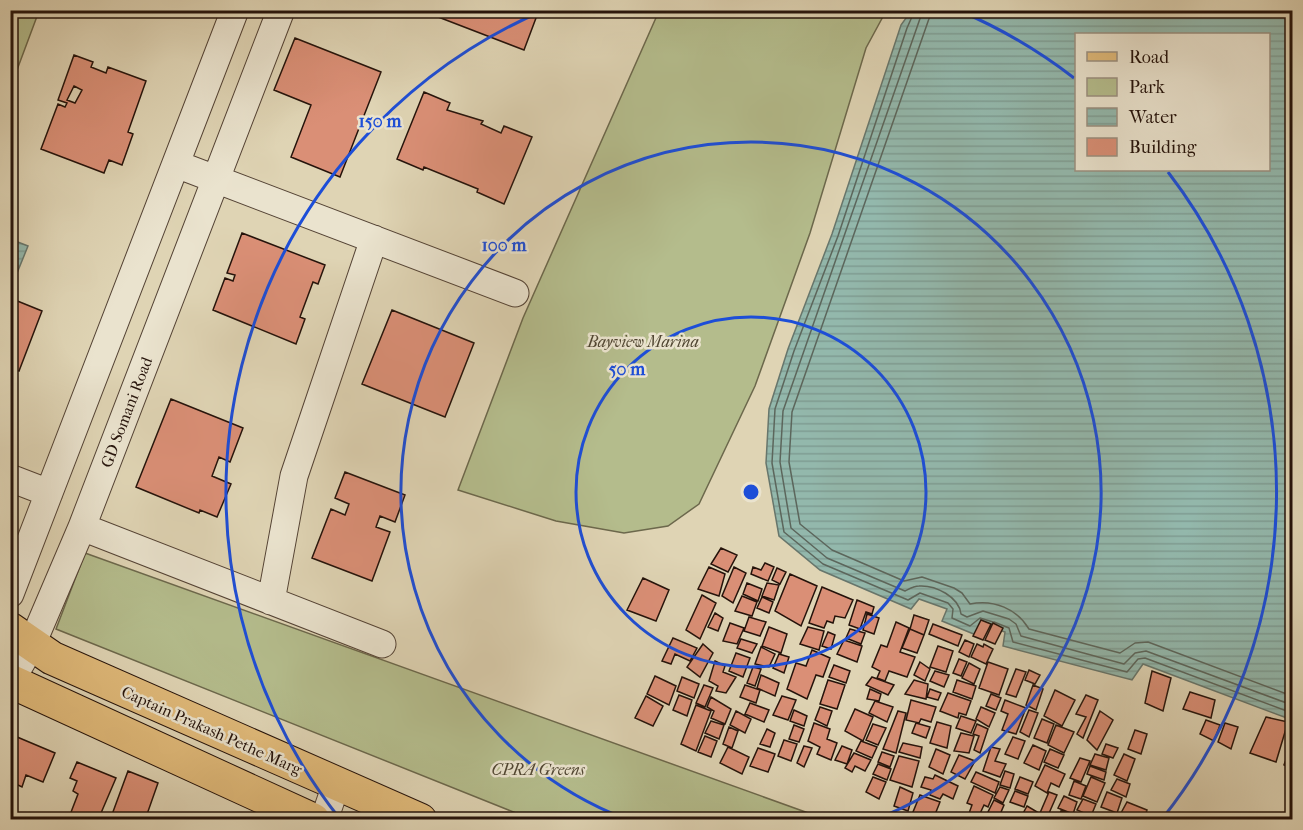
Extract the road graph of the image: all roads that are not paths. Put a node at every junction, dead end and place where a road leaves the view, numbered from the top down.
1 (235, 10) edge
2 (281, 10) edge
3 (176, 164) junction
4 (216, 179) junction
5 (374, 239) junction
6 (515, 293) dead end
7 (10, 478) edge
8 (49, 493) junction
9 (82, 527) junction
10 (10, 594) edge
11 (271, 601) junction
12 (21, 636) edge
13 (382, 644) dead end
14 (11, 681) edge
15 (336, 785) junction
16 (313, 819) edge
17 (324, 819) edge
18 (420, 819) edge

1 - 3 street
2 - 4 street, GD Somani Road
3 - 4 street
3 - 8 street
4 - 5 street
4 - 9 street, GD Somani Road
5 - 6 street
5 - 11 street
7 - 8 street
8 - 10 street
9 - 11 street
9 - 12 street, GD Somani Road
11 - 13 street
12 - 14 street, GD Somani Road
12 - 15 main road, Captain Prakash Pethe Marg
14 - 16 main road
15 - 17 street
15 - 18 main road, Captain Prakash Pethe Marg

